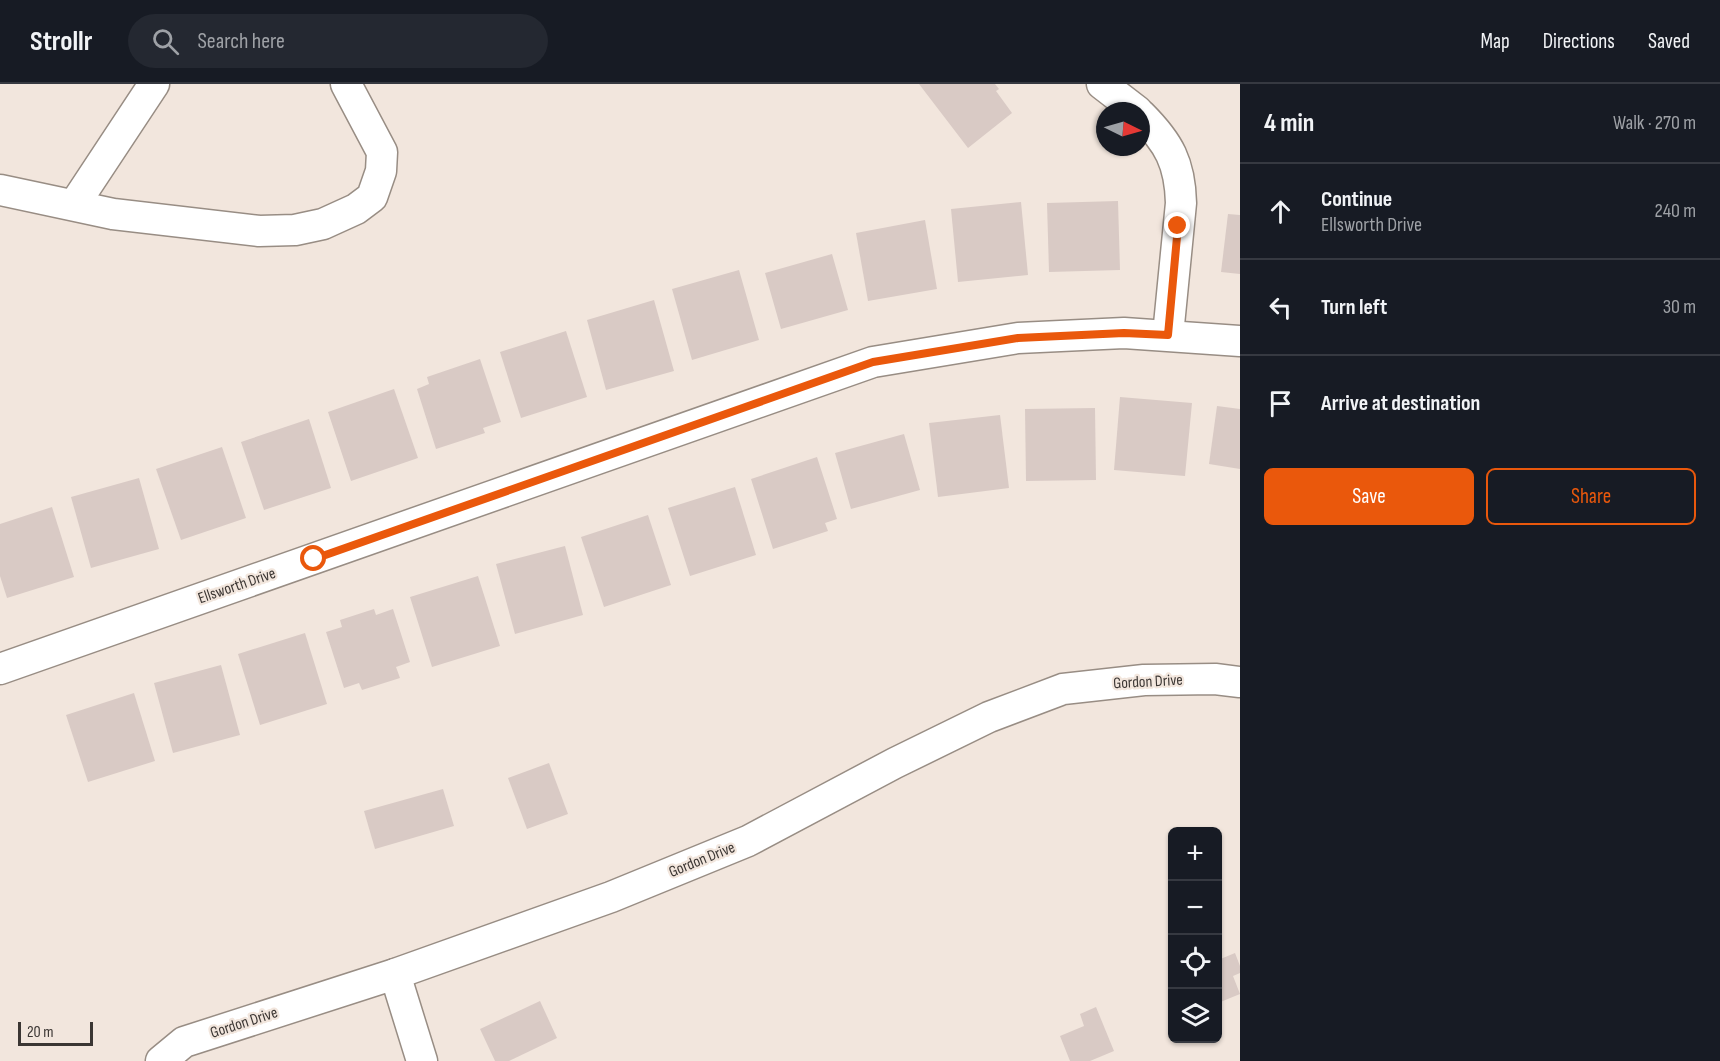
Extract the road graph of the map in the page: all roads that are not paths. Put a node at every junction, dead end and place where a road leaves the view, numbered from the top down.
1 (154, 84) edge
2 (346, 84) edge
3 (1102, 84) edge
4 (1125, 102) edge
5 (1150, 124) edge
6 (0, 190) edge
7 (74, 205) junction
8 (1168, 335) junction
9 (1240, 341) edge
10 (0, 669) edge
11 (1240, 682) edge
12 (395, 974) junction
13 (161, 1061) edge
14 (422, 1061) edge

1 - 7 street
2 - 7 street
3 - 4 street
5 - 8 street
6 - 7 street
8 - 9 street, Ellsworth Drive
8 - 10 street, Ellsworth Drive
11 - 12 street, Gordon Drive
12 - 13 street, Gordon Drive
12 - 14 street

